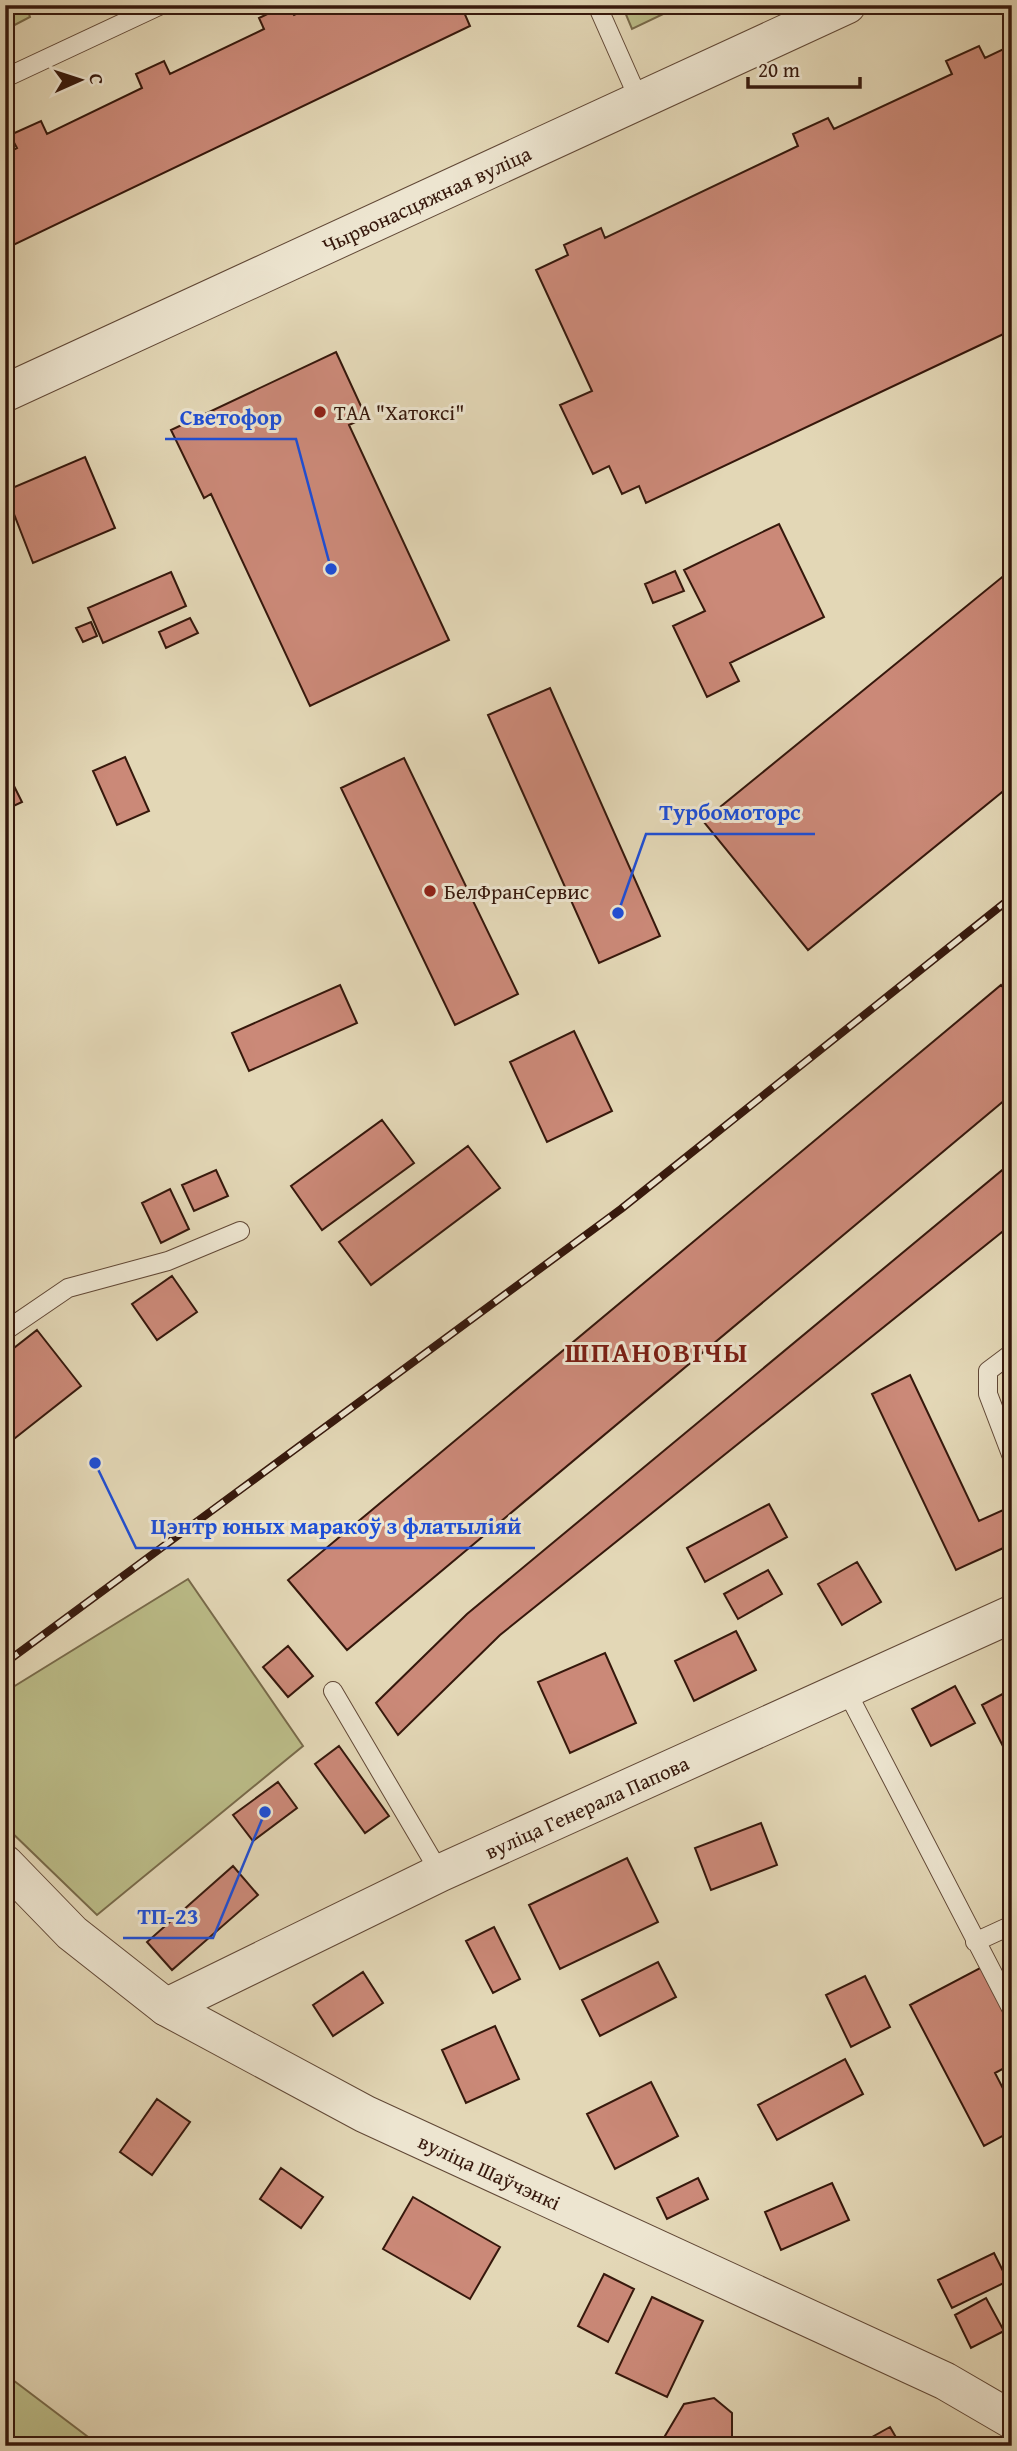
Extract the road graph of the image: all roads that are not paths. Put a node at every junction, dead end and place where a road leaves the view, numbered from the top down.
1 (161, 5) edge
2 (597, 5) edge
3 (847, 5) edge
4 (5, 78) edge
5 (640, 102) junction
6 (5, 393) edge
7 (240, 1230) dead end
8 (5, 1331) edge
9 (1012, 1353) edge
10 (1012, 1457) edge
11 (1012, 1614) edge
12 (845, 1688) junction
13 (333, 1691) dead end
14 (5, 1864) edge
15 (440, 1873) junction
16 (1012, 1925) edge
17 (975, 1942) junction
18 (166, 2007) junction
19 (1012, 2010) edge
20 (1012, 2420) edge

1 - 4 lane
2 - 5 lane
3 - 5 street, Чырвонасцяжная вуліца
5 - 6 street, Чырвонасцяжная вуліца
7 - 8 lane
9 - 10 lane
11 - 12 street, вуліца Генерала Папова
12 - 15 street, вуліца Генерала Папова
12 - 17 lane
13 - 15 lane
14 - 18 street, вуліца Шаўчэнкі
15 - 18 street, вуліца Генерала Папова
16 - 17 lane
17 - 19 lane
18 - 20 street, вуліца Шаўчэнкі

